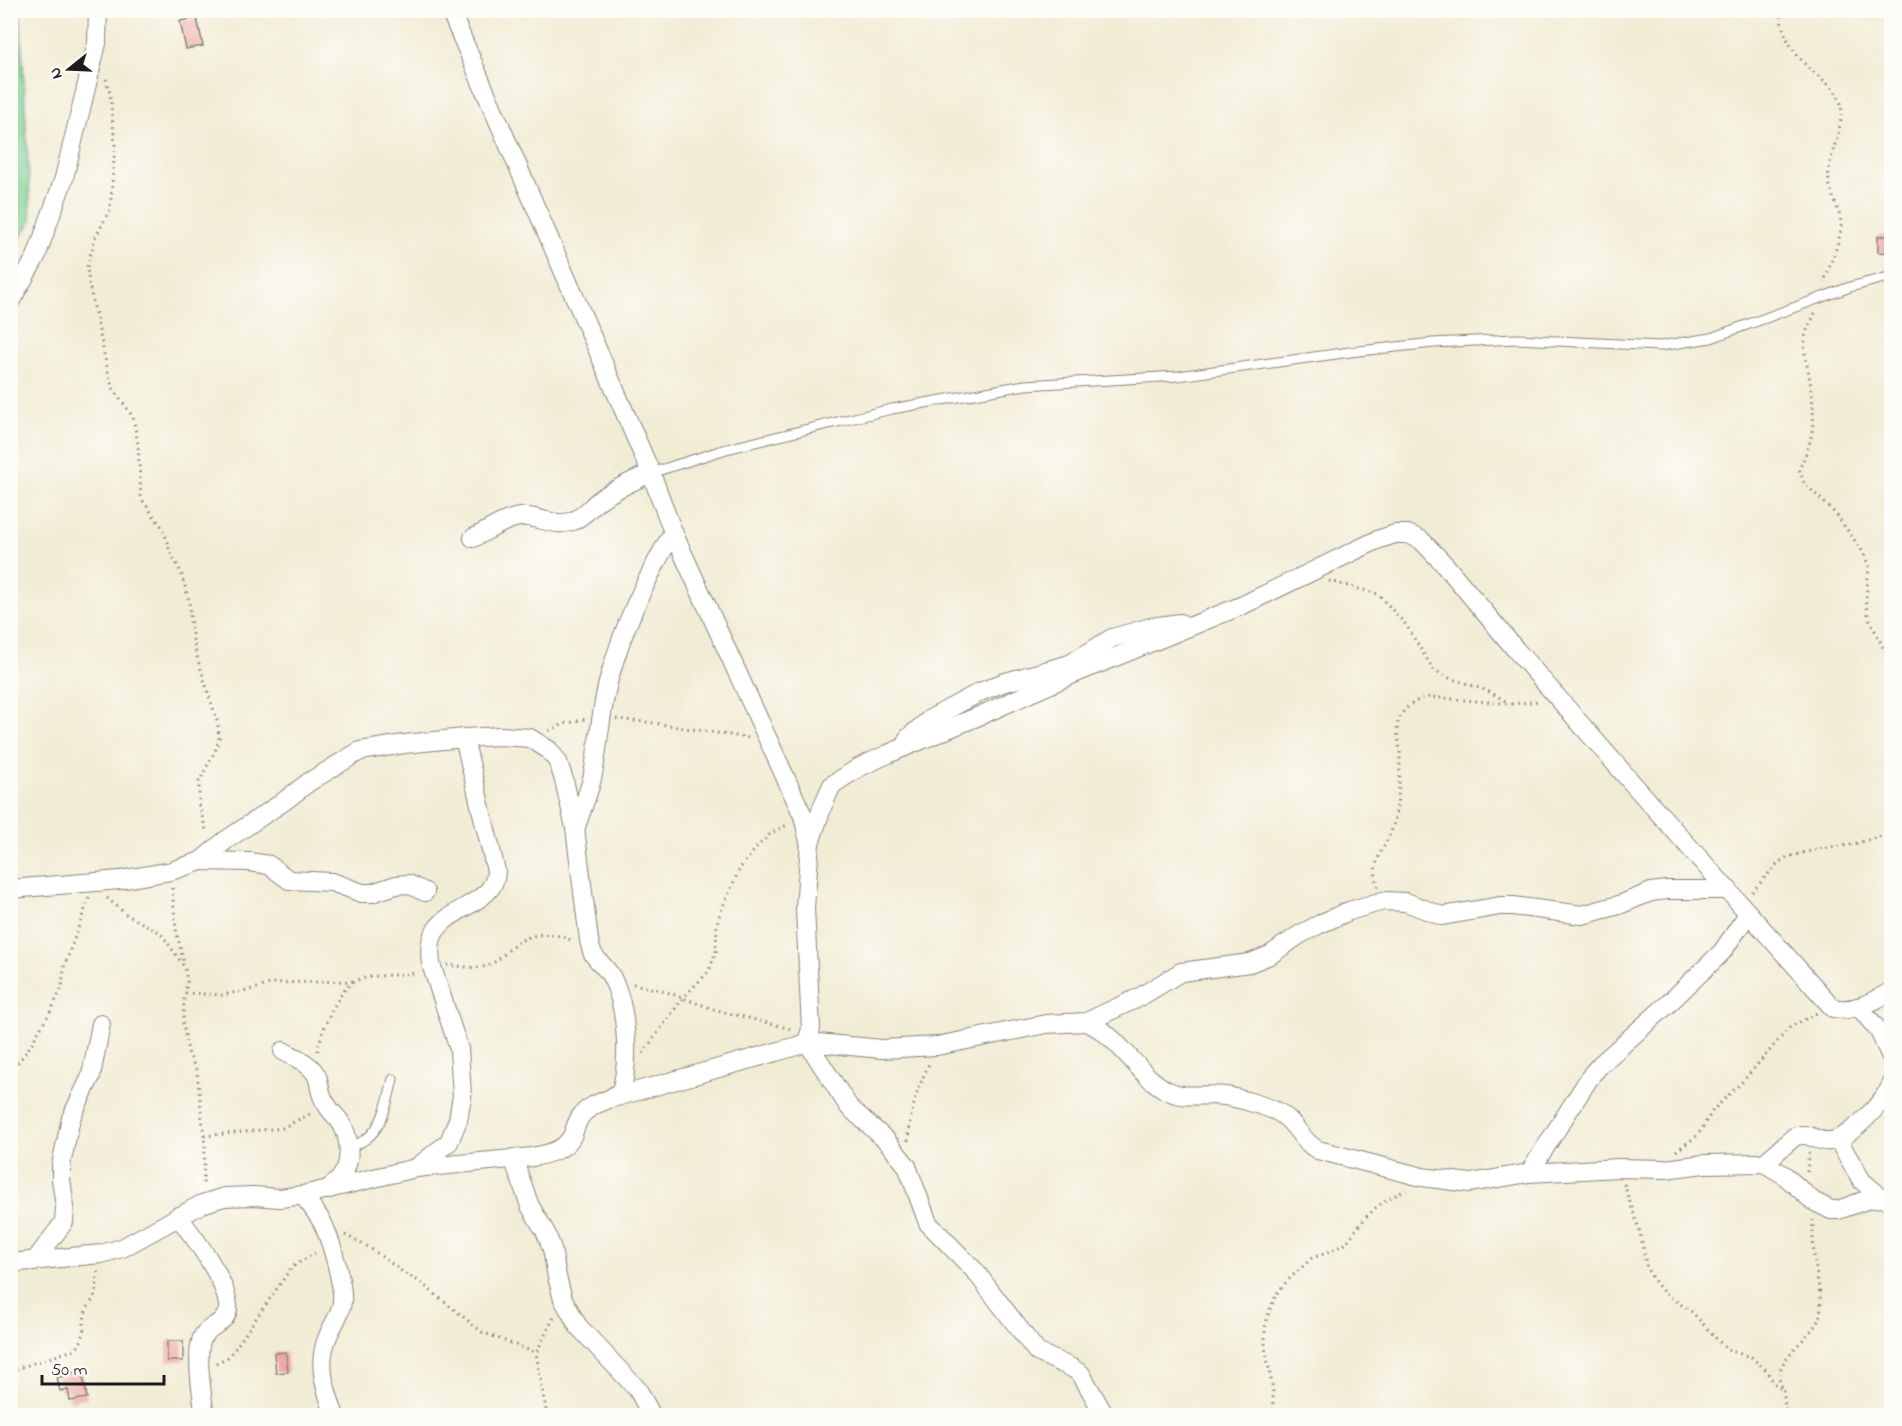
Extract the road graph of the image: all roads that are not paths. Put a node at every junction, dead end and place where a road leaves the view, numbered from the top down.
1 (98, 10) edge
2 (450, 10) edge
3 (1892, 276) edge
4 (10, 302) edge
5 (651, 473) junction
6 (673, 532) junction
7 (473, 538) dead end
8 (464, 738) junction
9 (832, 785) junction
10 (803, 816) junction
11 (575, 828) junction
12 (810, 843) junction
13 (201, 861) junction
14 (10, 889) edge
15 (1729, 891) junction
16 (425, 892) dead end
17 (1748, 914) junction
18 (1892, 991) edge
19 (1859, 1007) junction
20 (1086, 1022) junction
21 (101, 1024) dead end
22 (809, 1035) junction
23 (283, 1051) dead end
24 (1892, 1059) edge
25 (393, 1079) dead end
26 (1892, 1083) edge
27 (609, 1099) junction
28 (1838, 1140) junction
29 (349, 1148) junction
30 (513, 1158) junction
31 (1764, 1163) junction
32 (416, 1167) junction
33 (1529, 1173) junction
34 (327, 1190) junction
35 (303, 1196) junction
36 (1887, 1200) edge
37 (178, 1216) junction
38 (34, 1262) junction
39 (10, 1263) edge
40 (205, 1416) edge
41 (335, 1416) edge
42 (652, 1416) edge
43 (1105, 1416) edge

1 - 4 street
2 - 5 street
3 - 5 lane
5 - 6 street
5 - 7 street
6 - 10 street
6 - 11 street
8 - 11 street
8 - 13 street
8 - 32 street
9 - 10 street
9 - 12 street
9 - 15 street
10 - 12 street
11 - 27 street
12 - 22 street
13 - 14 street
13 - 16 street
15 - 17 street
15 - 20 street
17 - 19 street
17 - 33 street
18 - 19 street
19 - 24 street
20 - 22 street
20 - 33 street
21 - 38 street
22 - 27 street
22 - 43 street
23 - 29 street
25 - 29 lane
26 - 28 street
27 - 30 street
28 - 31 street
28 - 36 street
29 - 34 street
30 - 32 street
30 - 42 street
31 - 33 street
31 - 36 street
32 - 34 street
34 - 35 street
35 - 37 street
35 - 41 street
37 - 38 street
37 - 40 street
38 - 39 street

